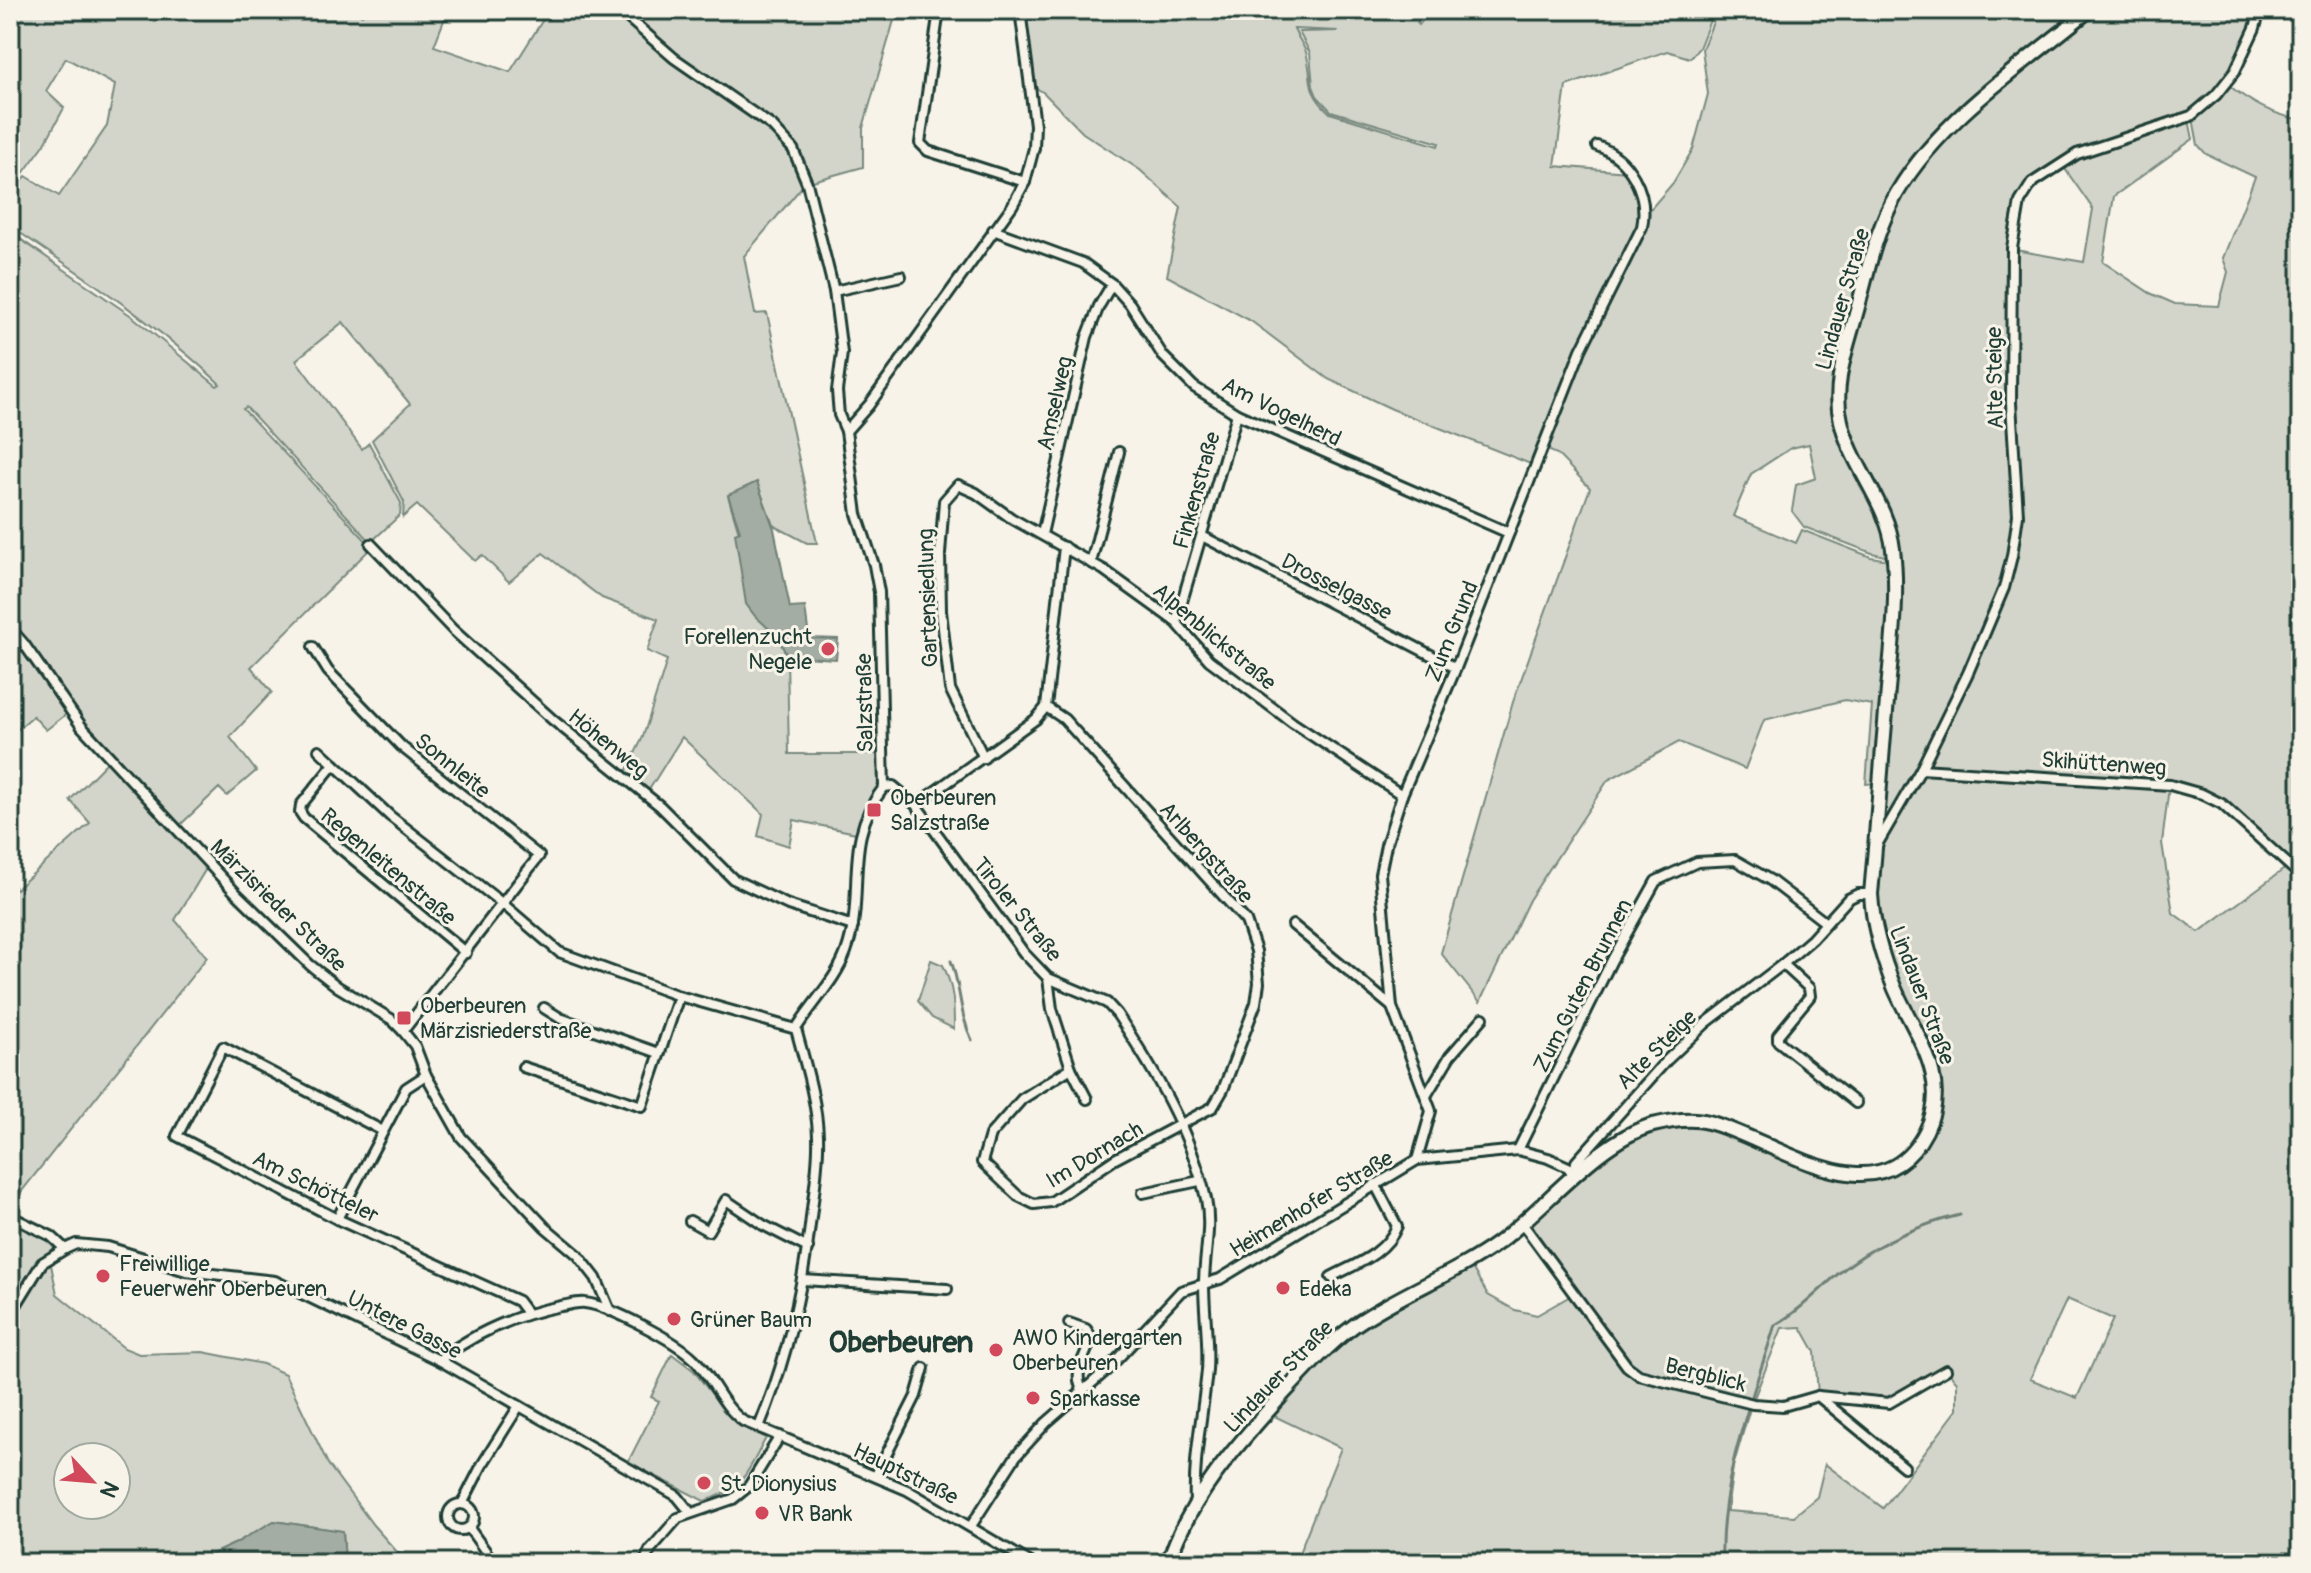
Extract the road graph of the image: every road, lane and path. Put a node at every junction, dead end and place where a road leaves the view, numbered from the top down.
1 (619, 10) edge
2 (939, 10) edge
3 (1020, 10) edge
4 (2089, 10) edge
5 (2260, 10) edge
6 (1597, 146) dead end
7 (1025, 182) junction
8 (993, 230) junction
9 (901, 276) dead end
10 (1112, 284) junction
11 (834, 291) junction
12 (1237, 414) junction
13 (846, 431) junction
14 (1119, 452) dead end
15 (1509, 533) junction
16 (1042, 534) junction
17 (1202, 536) junction
18 (371, 544) dead end
19 (1064, 547) junction
20 (1091, 563) junction
21 (1176, 622) junction
22 (10, 628) edge
23 (313, 647) dead end
24 (1456, 668) junction
25 (1046, 707) junction
26 (319, 750) dead end
27 (984, 758) junction
28 (334, 764) junction
29 (1921, 769) junction
30 (884, 787) junction
31 (1402, 795) junction
32 (916, 805) junction
33 (1876, 847) junction
34 (2301, 876) edge
35 (1871, 894) junction
36 (503, 904) junction
37 (1826, 923) junction
38 (1293, 925) dead end
39 (853, 926) junction
40 (466, 953) junction
41 (1783, 964) junction
42 (1048, 978) junction
43 (679, 996) junction
44 (1392, 1007) junction
45 (544, 1008) dead end
46 (1483, 1018) dead end
47 (796, 1029) junction
48 (403, 1031) junction
49 (659, 1053) junction
50 (523, 1067) dead end
51 (1071, 1068) junction
52 (426, 1075) junction
53 (1426, 1096) junction
54 (1087, 1099) dead end
55 (1856, 1103) dead end
56 (1179, 1125) junction
57 (383, 1131) junction
58 (1518, 1150) junction
59 (1417, 1160) junction
60 (1574, 1176) junction
61 (1199, 1181) junction
62 (1375, 1184) junction
63 (1143, 1193) dead end
64 (10, 1216) edge
65 (337, 1219) junction
66 (690, 1221) dead end
67 (1522, 1223) junction
68 (808, 1248) junction
69 (65, 1249) junction
70 (1331, 1277) dead end
71 (803, 1280) junction
72 (1204, 1282) junction
73 (947, 1289) dead end
74 (610, 1311) junction
75 (527, 1313) junction
76 (10, 1315) edge
77 (1069, 1323) dead end
78 (439, 1360) junction
79 (924, 1368) dead end
80 (1946, 1370) dead end
81 (1082, 1390) junction
82 (1818, 1396) junction
83 (519, 1406) junction
84 (759, 1427) junction
85 (780, 1436) junction
86 (1904, 1467) dead end
87 (876, 1475) junction
88 (462, 1504) junction
89 (1195, 1504) junction
90 (690, 1512) junction
91 (971, 1526) junction
92 (469, 1528) junction
93 (494, 1563) edge
94 (644, 1563) edge
95 (1031, 1563) edge
96 (1168, 1563) edge

1 - 11 street, Salzstraße
2 - 7 street
3 - 7 street
4 - 33 main road, Lindauer Straße
5 - 29 street, Alte Steige
6 - 15 street, Zum Grund
7 - 8 street
8 - 10 street, Am Vogelherd
8 - 13 street
9 - 11 street
10 - 12 street, Am Vogelherd
10 - 16 street, Amselweg
11 - 13 street, Salzstraße
12 - 15 street, Am Vogelherd
12 - 17 street, Finkenstraße
13 - 30 street, Salzstraße
14 - 20 street
15 - 24 street, Zum Grund
16 - 19 street, Alpenblickstraße
16 - 27 street, Gartensiedlung
17 - 21 street, Finkenstraße
17 - 24 street, Drosselgasse
18 - 39 street, Höhenweg
19 - 20 street, Alpenblickstraße
19 - 25 street
20 - 21 street, Alpenblickstraße
21 - 31 street, Alpenblickstraße
22 - 48 street, Märzisrieder Straße
23 - 36 street, Sonnleite
24 - 31 street, Zum Grund
25 - 27 street
25 - 56 street, Arlbergstraße
26 - 28 street, Regenleitenstraße
27 - 32 street
28 - 36 street, Regenleitenstraße
28 - 40 street, Regenleitenstraße
29 - 33 street, Alte Steige
29 - 34 street, Skihüttenweg
30 - 32 street, Tiroler Straße
30 - 39 street
31 - 44 street, Zum Grund
32 - 42 street, Tiroler Straße
33 - 35 main road, Lindauer Straße
35 - 37 street, Alte Steige
35 - 60 main road, Lindauer Straße
36 - 40 street, Sonnleite
36 - 43 street
37 - 41 street, Alte Steige
37 - 58 street, Zum Guten Brunnen
38 - 44 street
39 - 47 street
40 - 48 street, Sonnleite
41 - 55 street
41 - 60 street, Alte Steige
42 - 51 street
42 - 56 street, Tiroler Straße
43 - 47 street
43 - 49 street
44 - 53 street, Zum Grund
45 - 49 street
46 - 53 street
47 - 68 street
48 - 52 street, Märzisrieder Straße
49 - 50 street
51 - 54 street
51 - 56 street, Im Dornach
52 - 57 street
52 - 74 street, Märzisrieder Straße
53 - 59 street, Zum Grund
56 - 61 street, Tiroler Straße
57 - 65 street
57 - 65 street, Am Schötteler
58 - 59 street, Heimenhofer Straße
58 - 60 street, Heimenhofer Straße
59 - 62 street, Heimenhofer Straße
60 - 67 main road, Lindauer Straße
61 - 63 street
61 - 72 street, Tiroler Straße
62 - 70 street
62 - 72 street, Heimenhofer Straße
64 - 69 street
65 - 75 street, Am Schötteler
66 - 68 street
67 - 82 street, Bergblick
67 - 89 main road, Lindauer Straße
68 - 71 street
69 - 76 street
69 - 78 street, Untere Gasse
71 - 73 street
71 - 84 street
72 - 81 street, Heimenhofer Straße
72 - 89 street, Tiroler Straße
74 - 75 street, Hauptstraße
74 - 84 street, Hauptstraße
75 - 78 street, Hauptstraße
77 - 81 street
78 - 83 street, Untere Gasse
79 - 87 street
80 - 82 street, Bergblick
81 - 91 street, Heimenhofer Straße
82 - 86 street
83 - 88 street
83 - 90 street, Untere Gasse
84 - 85 street, Hauptstraße
85 - 87 street, Hauptstraße
85 - 90 street
87 - 91 street, Hauptstraße
88 - 92 street
88 - 92 street
89 - 96 main road, Lindauer Straße
90 - 94 street
91 - 95 street, Hauptstraße
92 - 93 street

